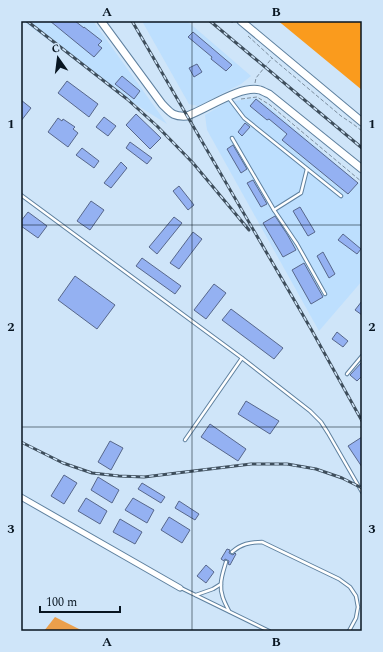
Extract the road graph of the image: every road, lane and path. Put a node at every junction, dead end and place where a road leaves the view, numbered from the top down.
1 (101, 21) edge
2 (229, 21) edge
3 (239, 22) edge
4 (245, 32) dead end
5 (272, 58) junction
6 (252, 90) junction
7 (228, 97) junction
8 (241, 99) dead end
9 (362, 122) edge
10 (362, 131) edge
11 (232, 138) dead end
12 (306, 169) junction
13 (362, 169) edge
14 (362, 182) edge
15 (21, 195) edge
16 (341, 196) dead end
17 (274, 210) junction
18 (325, 294) dead end
19 (362, 356) edge
20 (242, 358) junction
21 (347, 374) dead end
22 (185, 440) dead end
23 (362, 492) edge
24 (21, 497) edge
25 (232, 552) dead end
26 (226, 562) dead end
27 (220, 584) junction
28 (180, 588) joint
29 (196, 595) junction
30 (230, 612) junction
31 (268, 631) edge
32 (350, 631) edge

1 - 7 street
2 - 3 path
3 - 9 street
4 - 5 path
5 - 6 path
5 - 10 path
6 - 7 street
6 - 13 street
7 - 12 lane
8 - 14 path
11 - 17 lane
12 - 16 lane
12 - 17 lane
15 - 20 lane
17 - 18 lane
19 - 21 lane
20 - 22 lane
20 - 23 lane
24 - 28 street
25 - 32 lane
26 - 27 lane
27 - 29 lane
27 - 30 lane
28 - 29 lane
29 - 30 lane
30 - 31 lane

